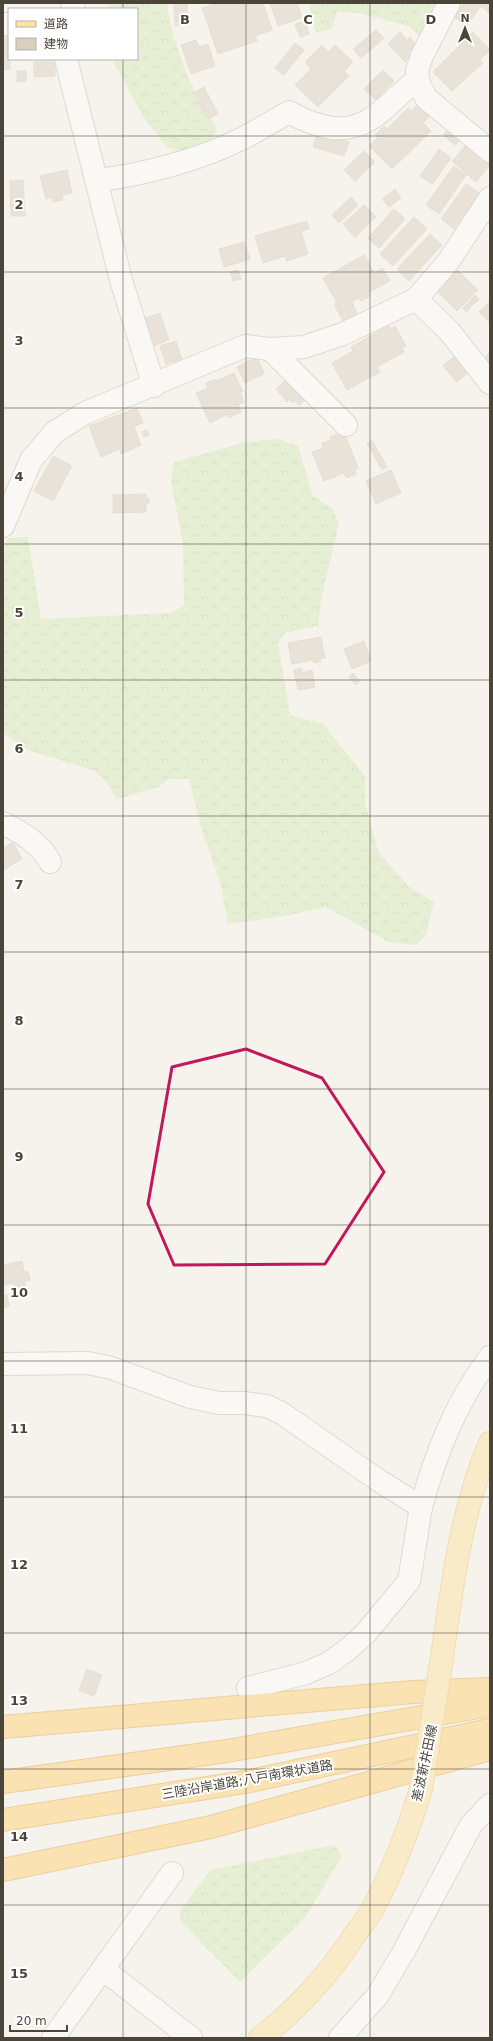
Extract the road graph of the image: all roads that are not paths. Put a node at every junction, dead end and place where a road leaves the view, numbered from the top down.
1 (449, 3) edge
2 (66, 60) edge
3 (418, 79) junction
4 (490, 151) edge
5 (98, 180) junction
6 (490, 198) edge
7 (416, 299) junction
8 (270, 348) junction
9 (490, 383) edge
10 (154, 386) junction
11 (346, 425) dead end
12 (3, 526) edge
13 (3, 823) edge
14 (50, 862) dead end
15 (490, 1357) edge
16 (3, 1364) edge
17 (490, 1443) edge
18 (421, 1507) junction
19 (248, 1688) dead end
20 (490, 1689) edge
21 (490, 1704) edge
22 (3, 1727) edge
23 (490, 1730) edge
24 (490, 1749) edge
25 (3, 1782) edge
26 (490, 1805) edge
27 (3, 1820) edge
28 (3, 1870) edge
29 (172, 1873) dead end
30 (103, 1969) junction
31 (52, 2038) edge
32 (191, 2038) edge
33 (260, 2038) edge
34 (340, 2038) edge

1 - 3 street
2 - 5 street
3 - 4 street
3 - 5 street
5 - 10 street
6 - 7 street
7 - 8 street
7 - 9 street
8 - 10 street
8 - 11 street
10 - 12 street
13 - 14 street
15 - 18 street
16 - 18 street
17 - 33 main road, 差波新井田線, bridge
18 - 19 street
20 - 22 highway
21 - 25 highway
23 - 27 highway, 三陸沿岸道路;八戸南環状道路
24 - 28 highway
26 - 34 street
29 - 30 street
30 - 31 street
30 - 32 street

